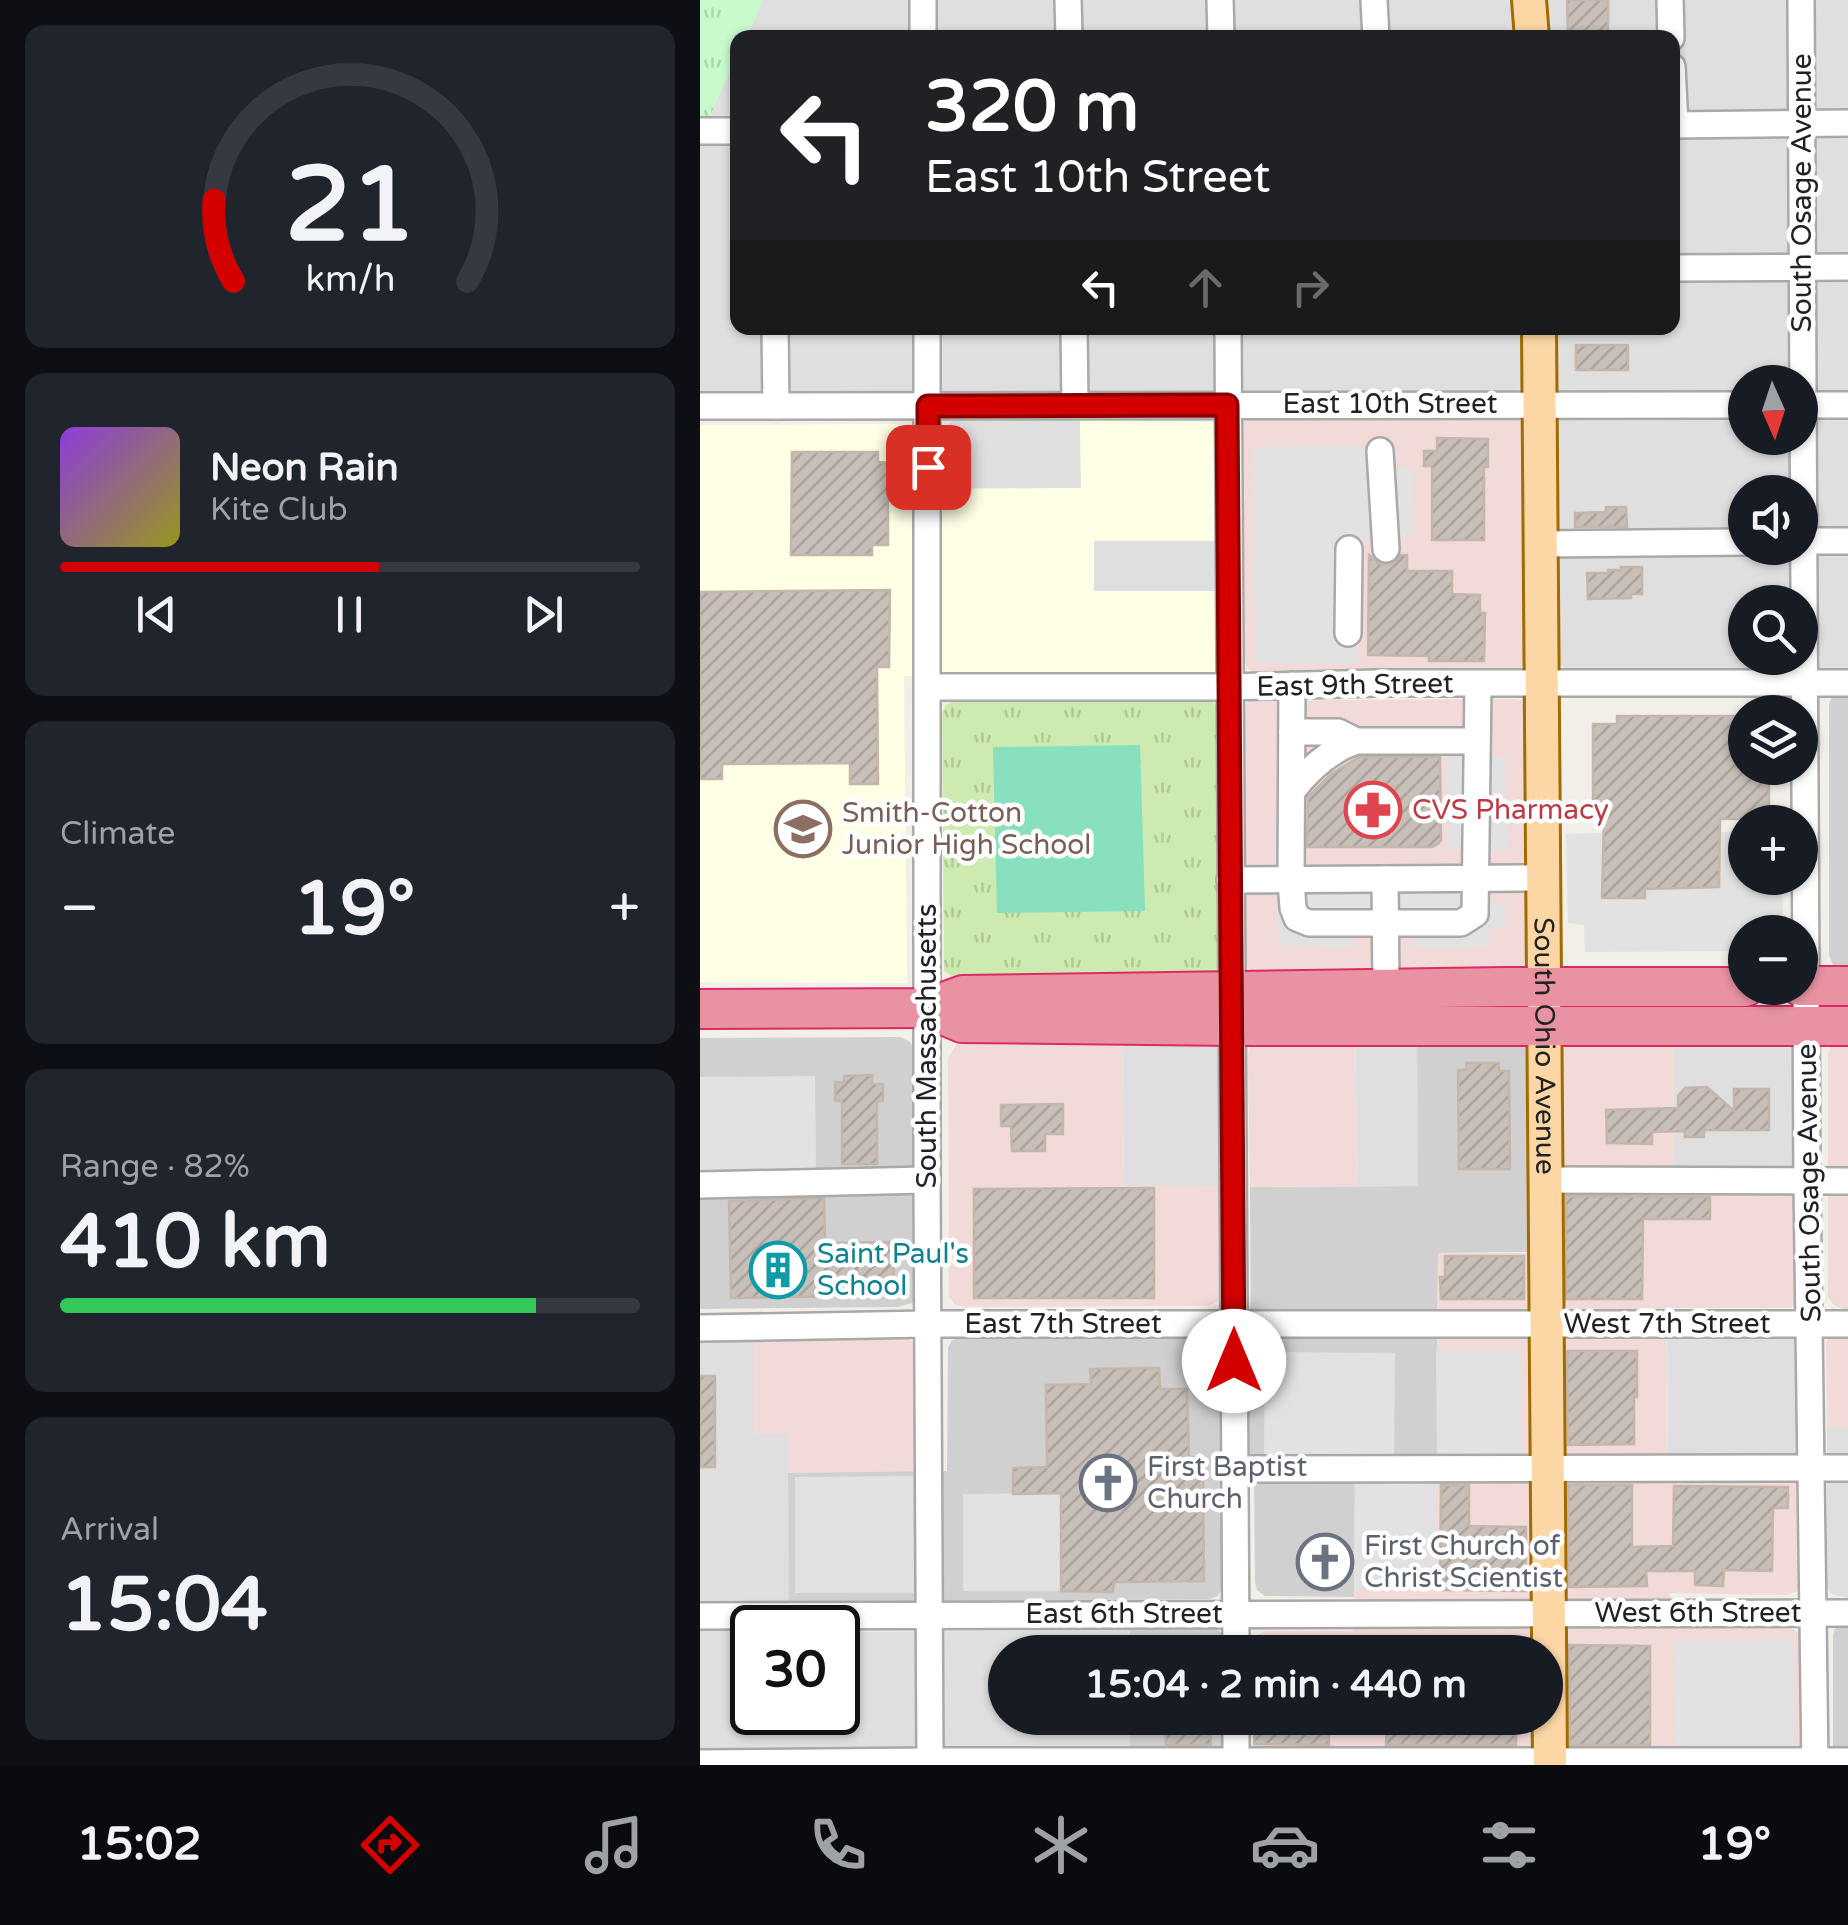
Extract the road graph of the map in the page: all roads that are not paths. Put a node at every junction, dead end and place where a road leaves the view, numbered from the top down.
1 (923, 0) edge
2 (1068, 0) edge
3 (1220, 0) edge
4 (1374, 0) edge
5 (1529, 0) edge
6 (1670, 0) edge
7 (1801, 0) edge
8 (923, 30) edge
9 (1069, 30) edge
10 (1221, 30) edge
11 (1376, 30) edge
12 (1531, 30) edge
13 (1671, 30) edge
14 (1802, 122) junction
15 (1848, 123) edge
16 (1680, 125) edge
17 (700, 131) edge
18 (730, 131) edge
19 (1803, 267) junction
20 (1848, 267) edge
21 (1680, 268) edge
22 (775, 335) edge
23 (927, 335) edge
24 (1074, 335) edge
25 (1228, 335) edge
26 (1538, 335) edge
27 (1802, 365) edge
28 (1539, 404) junction
29 (1075, 405) junction
30 (1227, 405) junction
31 (1728, 405) edge
32 (1818, 405) edge
33 (1848, 405) edge
34 (700, 406) edge
35 (776, 406) junction
36 (928, 406) junction
37 (1380, 451) dead end
38 (1818, 541) edge
39 (1848, 541) edge
40 (1728, 542) edge
41 (1540, 544) junction
42 (1349, 549) dead end
43 (1386, 549) dead end
44 (1803, 565) edge
45 (1348, 634) dead end
46 (1806, 683) junction
47 (1848, 683) edge
48 (1478, 684) junction
49 (1541, 684) junction
50 (1292, 685) junction
51 (928, 687) junction
52 (1228, 687) junction
53 (1292, 732) junction
54 (1356, 741) junction
55 (1477, 741) junction
56 (1292, 792) junction
57 (1543, 878) junction
58 (1385, 879) junction
59 (1476, 879) junction
60 (1230, 880) junction
61 (1291, 880) junction
62 (1804, 915) edge
63 (1385, 923) junction
64 (1728, 986) edge
65 (1818, 986) edge
66 (1848, 986) edge
67 (1544, 987) junction
68 (1386, 989) junction
69 (1805, 1005) edge
70 (927, 1008) junction
71 (1232, 1008) junction
72 (700, 1009) edge
73 (1544, 1026) junction
74 (1848, 1026) edge
75 (1807, 1027) junction
76 (927, 1180) junction
77 (1545, 1180) junction
78 (1808, 1181) junction
79 (1848, 1181) edge
80 (700, 1185) edge
81 (928, 1324) junction
82 (1811, 1324) junction
83 (1848, 1324) edge
84 (1234, 1325) junction
85 (1546, 1325) junction
86 (700, 1328) edge
87 (1812, 1467) junction
88 (1235, 1468) junction
89 (1548, 1468) junction
90 (1848, 1468) edge
91 (1549, 1613) junction
92 (1813, 1613) junction
93 (1848, 1613) edge
94 (930, 1614) junction
95 (1235, 1614) junction
96 (700, 1616) edge
97 (1236, 1635) edge
98 (1236, 1735) edge
99 (1848, 1762) edge
100 (700, 1763) edge
101 (930, 1763) edge
102 (1236, 1763) edge
103 (1816, 1763) edge
104 (1550, 1764) edge

1 - 8 street
2 - 9 street
3 - 10 street
4 - 11 street
5 - 12 main road
6 - 13 street
7 - 14 street, South Osage Avenue
14 - 15 street
14 - 16 street
14 - 19 street, South Osage Avenue
17 - 18 street
19 - 20 street
19 - 21 street
19 - 27 street, South Osage Avenue
22 - 35 street
23 - 36 street, South Massachusetts
24 - 29 street
25 - 30 street
26 - 28 main road, South Ohio Avenue
28 - 30 street, East 10th Street
28 - 31 street, East 10th Street
28 - 41 main road, South Ohio Avenue
29 - 30 street, East 10th Street
29 - 36 street, East 10th Street
30 - 52 street
32 - 33 street
34 - 35 street, East 10th Street
35 - 36 street, East 10th Street
36 - 51 street, South Massachusetts
37 - 43 street
38 - 39 street
40 - 41 street
41 - 49 main road, South Ohio Avenue
42 - 45 street
44 - 46 street, South Osage Avenue
46 - 47 street, East 9th Street
46 - 49 street, East 9th Street
46 - 62 street, South Osage Avenue
48 - 49 street, East 9th Street
48 - 50 street, East 9th Street
48 - 55 street
49 - 57 main road, South Ohio Avenue
50 - 52 street, East 9th Street
50 - 53 street
51 - 52 street, East 9th Street
51 - 70 street, South Massachusetts
52 - 60 street
53 - 54 street
53 - 56 street
54 - 55 street
54 - 56 street
55 - 59 street
56 - 61 street
57 - 59 street
57 - 67 main road, South Ohio Avenue
58 - 59 street
58 - 61 street
58 - 63 street
59 - 63 street
60 - 61 street
60 - 71 street
61 - 63 street
63 - 68 street
64 - 67 highway
65 - 66 highway
67 - 68 highway
67 - 73 main road, South Ohio Avenue
68 - 71 highway
69 - 75 street, South Osage Avenue
70 - 71 highway
70 - 72 highway
70 - 76 street, South Massachusetts
71 - 73 highway
71 - 84 street
73 - 75 highway
73 - 77 main road, South Ohio Avenue
74 - 75 highway
75 - 78 street, South Osage Avenue
76 - 80 street
76 - 81 street, South Massachusetts
77 - 78 street
77 - 85 main road, South Ohio Avenue
78 - 79 street
78 - 82 street, South Osage Avenue
81 - 84 street, East 7th Street
81 - 86 street, East 7th Street
81 - 94 street, South Massachusetts
82 - 83 street, West 7th Street
82 - 85 street, West 7th Street
82 - 87 street, South Osage Avenue
84 - 85 street, East 7th Street
84 - 88 street
85 - 89 main road, South Ohio Avenue
87 - 89 street
87 - 90 street
87 - 92 street, South Osage Avenue
88 - 89 street
88 - 95 street
89 - 91 main road, South Ohio Avenue
91 - 92 street, West 6th Street
91 - 95 street, East 6th Street
91 - 104 main road, South Ohio Avenue
92 - 93 street, West 6th Street
92 - 103 street, South Osage Avenue
94 - 95 street, East 6th Street
94 - 96 street, East 6th Street
94 - 101 street, South Massachusetts
95 - 97 street
98 - 102 street
99 - 103 street
100 - 101 street
101 - 102 street
102 - 104 street
103 - 104 street

